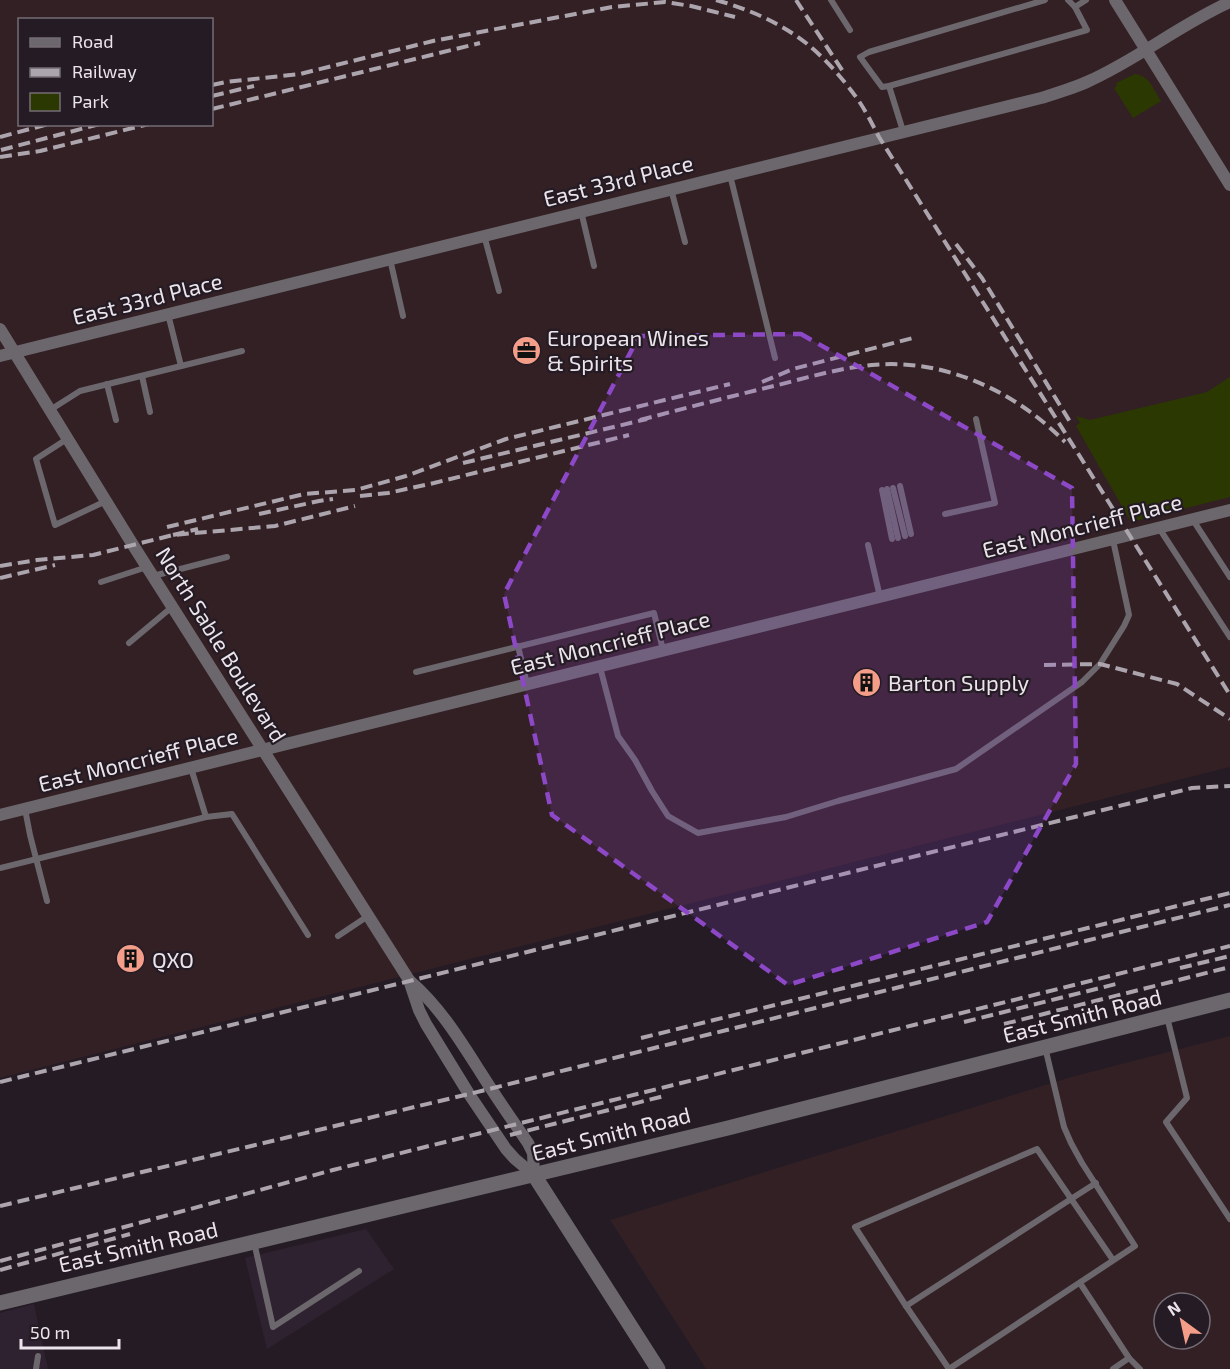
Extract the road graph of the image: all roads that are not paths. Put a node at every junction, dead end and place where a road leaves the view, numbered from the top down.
1 (831, 0) edge
2 (1046, 0) edge
3 (1068, 0) edge
4 (1086, 0) edge
5 (1115, 0) edge
6 (1230, 2) edge
7 (1075, 7) junction
8 (850, 30) dead end
9 (1146, 49) junction
10 (889, 86) junction
11 (903, 131) junction
12 (730, 174) junction
13 (1230, 185) edge
14 (671, 189) junction
15 (581, 211) junction
16 (484, 235) junction
17 (686, 242) dead end
18 (390, 259) junction
19 (594, 266) dead end
20 (499, 291) dead end
21 (168, 314) junction
22 (403, 316) dead end
23 (0, 329) edge
24 (242, 351) dead end
25 (15, 352) junction
26 (0, 356) edge
27 (776, 358) dead end
28 (181, 366) junction
29 (142, 376) junction
30 (107, 384) junction
31 (50, 410) junction
32 (150, 412) dead end
33 (976, 419) dead end
34 (116, 420) dead end
35 (68, 438) junction
36 (106, 501) junction
37 (1229, 512) edge
38 (945, 514) dead end
39 (1192, 519) junction
40 (1159, 528) junction
41 (902, 537) joint
42 (1113, 539) junction
43 (868, 545) dead end
44 (227, 557) dead end
45 (150, 571) junction
46 (1230, 577) edge
47 (101, 582) dead end
48 (880, 597) junction
49 (173, 607) junction
50 (1230, 638) edge
51 (129, 643) dead end
52 (518, 646) junction
53 (663, 650) junction
54 (599, 666) junction
55 (416, 672) dead end
56 (527, 684) junction
57 (263, 750) junction
58 (191, 767) junction
59 (25, 808) junction
60 (0, 815) edge
61 (206, 816) junction
62 (37, 859) junction
63 (0, 868) edge
64 (47, 901) dead end
65 (368, 916) junction
66 (308, 935) dead end
67 (338, 936) dead end
68 (409, 980) junction
69 (1230, 1000) edge
70 (1167, 1016) junction
71 (1045, 1047) junction
72 (534, 1175) junction
73 (1096, 1183) junction
74 (1071, 1199) junction
75 (1230, 1219) edge
76 (254, 1242) junction
77 (1113, 1260) junction
78 (359, 1271) dead end
79 (1080, 1283) junction
80 (0, 1303) edge
81 (906, 1306) junction
82 (38, 1356) dead end
83 (1129, 1358) junction
84 (36, 1369) edge
85 (658, 1369) edge
86 (949, 1369) edge
87 (1113, 1369) edge
88 (1140, 1369) edge

1 - 8 lane
2 - 10 lane
3 - 7 lane
4 - 7 lane
5 - 9 street
6 - 9 street, East 33rd Place
7 - 10 lane
9 - 11 street, East 33rd Place
9 - 13 street
10 - 11 lane
11 - 12 street, East 33rd Place
12 - 14 street, East 33rd Place
12 - 27 lane
14 - 15 street, East 33rd Place
14 - 17 lane
15 - 16 street, East 33rd Place
15 - 19 lane
16 - 18 street, East 33rd Place
16 - 20 lane
18 - 21 street, East 33rd Place
18 - 22 lane
21 - 25 street, East 33rd Place
21 - 28 lane
23 - 25 street, North Sable Boulevard
24 - 28 lane
25 - 26 street, East 33rd Place
25 - 31 street, North Sable Boulevard
28 - 29 lane
29 - 30 lane
29 - 32 lane
30 - 31 lane
30 - 34 lane
31 - 35 street, North Sable Boulevard
33 - 38 lane
35 - 36 street, North Sable Boulevard
35 - 36 lane
36 - 45 street, North Sable Boulevard
37 - 39 street, East Moncrieff Place
39 - 40 street, East Moncrieff Place
39 - 46 lane
40 - 42 street, East Moncrieff Place
40 - 50 lane
41 - 41 lane
42 - 48 street, East Moncrieff Place
42 - 54 lane
43 - 48 lane
44 - 45 lane
45 - 47 lane
45 - 49 street, North Sable Boulevard
48 - 53 street, East Moncrieff Place
49 - 51 lane
49 - 57 street, North Sable Boulevard
52 - 53 lane
52 - 55 lane
52 - 56 lane
53 - 54 street, East Moncrieff Place
54 - 56 street, East Moncrieff Place
56 - 57 street, East Moncrieff Place
57 - 58 street, East Moncrieff Place
57 - 65 street, North Sable Boulevard
58 - 59 street, East Moncrieff Place
58 - 61 lane
59 - 60 street, East Moncrieff Place
59 - 62 lane
61 - 62 lane
61 - 66 lane
62 - 63 lane
62 - 64 lane
65 - 67 lane
65 - 68 street, North Sable Boulevard
68 - 72 street, North Sable Boulevard
68 - 72 street, North Sable Boulevard
69 - 70 street, East Smith Road
70 - 71 street, East Smith Road
70 - 75 lane
71 - 72 street, East Smith Road
71 - 73 lane
72 - 76 street, East Smith Road
72 - 85 street, North Sable Boulevard
73 - 74 lane
73 - 77 lane
74 - 77 lane
74 - 81 lane
74 - 81 lane
76 - 78 lane
76 - 80 street, East Smith Road
77 - 79 lane
79 - 83 lane
79 - 86 lane
81 - 86 lane
82 - 84 lane
83 - 87 lane
83 - 88 lane

